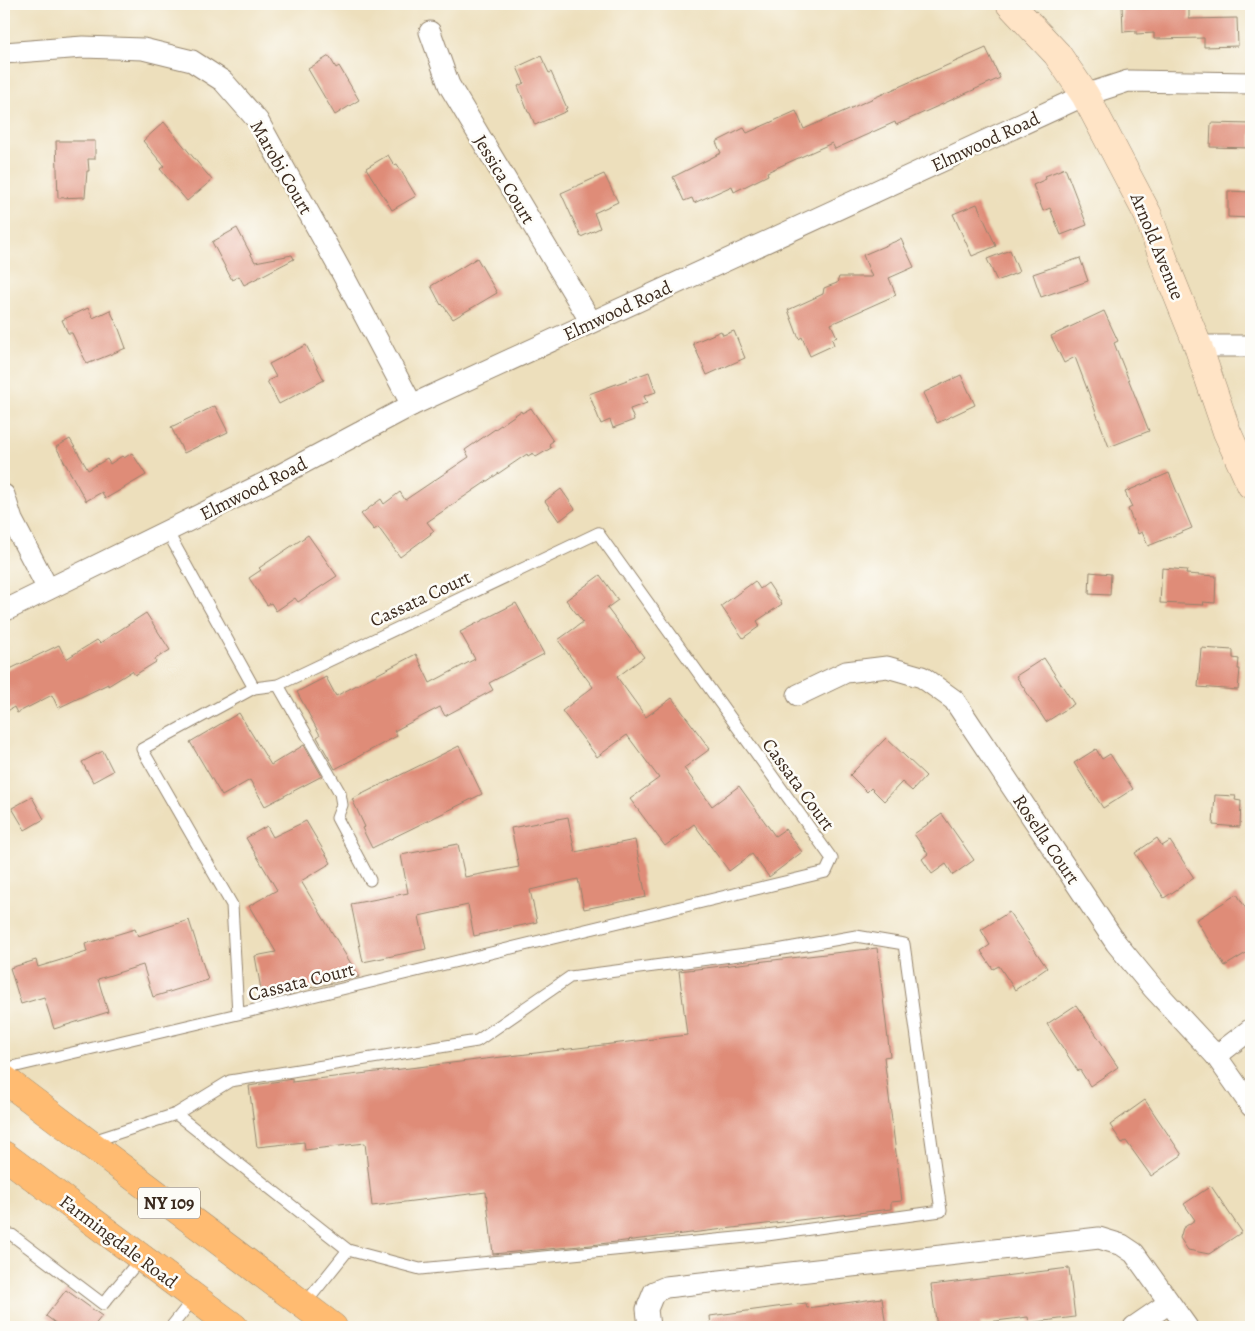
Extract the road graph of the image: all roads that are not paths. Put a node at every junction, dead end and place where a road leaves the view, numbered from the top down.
1 (1010, 4) edge
2 (430, 32) dead end
3 (4, 53) edge
4 (1251, 83) edge
5 (1085, 95) junction
6 (592, 322) junction
7 (1198, 346) junction
8 (1251, 346) edge
9 (412, 405) junction
10 (1251, 484) edge
11 (4, 495) edge
12 (167, 531) junction
13 (48, 589) junction
14 (4, 611) edge
15 (278, 685) junction
16 (254, 688) junction
17 (798, 695) dead end
18 (370, 880) dead end
19 (238, 1014) junction
20 (1251, 1029) edge
21 (1216, 1056) junction
22 (4, 1068) edge
23 (4, 1079) edge
24 (1251, 1106) edge
25 (176, 1114) junction
26 (89, 1143) junction
27 (4, 1155) edge
28 (12, 1235) dead end
29 (348, 1250) junction
30 (141, 1258) junction
31 (194, 1298) junction
32 (1169, 1302) junction
33 (304, 1305) junction
34 (170, 1327) edge
35 (234, 1327) edge
36 (334, 1327) edge
37 (649, 1327) edge
38 (1134, 1327) edge
39 (1187, 1327) edge

1 - 5 street, Arnold Avenue
2 - 6 street, Jessica Court
3 - 9 street, Marobi Court
4 - 5 street, Elmwood Road
5 - 6 street, Elmwood Road
5 - 7 street, Arnold Avenue
6 - 9 street, Elmwood Road
7 - 8 street
7 - 10 street, Arnold Avenue
9 - 12 street, Elmwood Road
11 - 13 street
12 - 13 street, Elmwood Road
12 - 16 lane
13 - 14 street, Elmwood Road
15 - 16 lane, Cassata Court
15 - 18 lane
15 - 19 lane, Cassata Court
16 - 19 lane, Cassata Court
17 - 21 street, Rosella Court
19 - 22 lane, Cassata Court
20 - 21 street
21 - 24 street, Rosella Court
23 - 26 main road, NY 109
25 - 26 lane
25 - 29 lane
25 - 29 lane
26 - 33 main road, NY 109
27 - 30 main road, Farmingdale Road
28 - 30 lane
29 - 33 lane
30 - 31 main road, Farmingdale Road
31 - 34 lane
31 - 35 main road, Farmingdale Road
32 - 37 street
32 - 38 street
32 - 39 street
33 - 36 main road, NY 109

